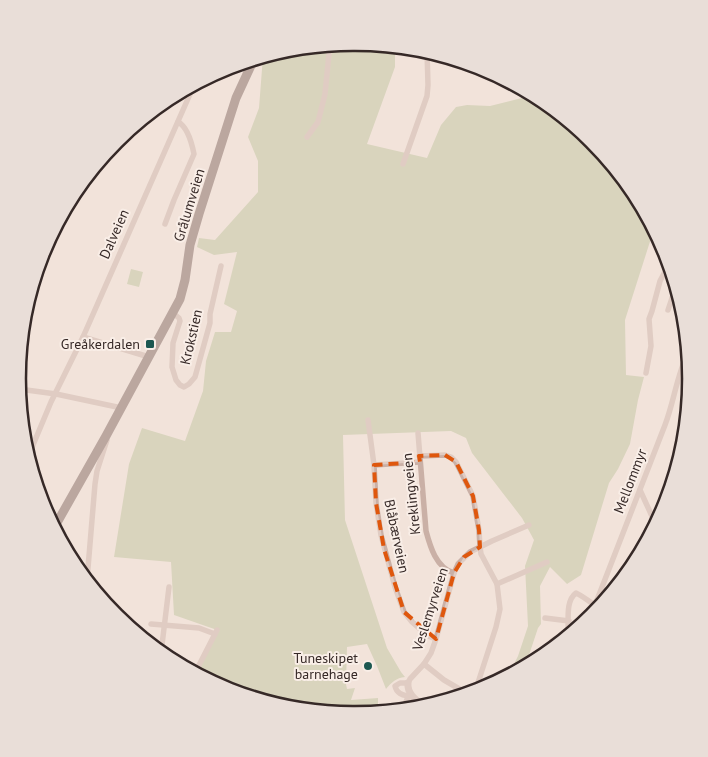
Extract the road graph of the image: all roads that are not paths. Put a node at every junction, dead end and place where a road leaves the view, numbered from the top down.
1 (329, 52) edge
2 (427, 59) edge
3 (250, 68) edge
4 (189, 96) edge
5 (178, 122) junction
6 (307, 137) dead end
7 (403, 164) dead end
8 (165, 224) dead end
9 (221, 266) dead end
10 (664, 273) edge
11 (672, 298) edge
12 (668, 310) dead end
13 (173, 313) junction
14 (83, 337) junction
15 (149, 357) junction
16 (682, 368) edge
17 (646, 373) dead end
18 (27, 390) edge
19 (56, 394) junction
20 (117, 407) dead end
21 (368, 420) dead end
22 (418, 433) dead end
23 (106, 436) junction
24 (33, 444) edge
25 (420, 459) junction
26 (374, 465) junction
27 (640, 490) junction
28 (652, 515) edge
29 (59, 520) edge
30 (529, 525) dead end
31 (480, 547) junction
32 (547, 562) dead end
33 (87, 569) edge
34 (454, 573) junction
35 (497, 584) junction
36 (169, 586) dead end
37 (598, 597) edge
38 (592, 604) edge
39 (545, 618) dead end
40 (569, 621) junction
41 (151, 624) dead end
42 (165, 625) junction
43 (569, 626) edge
44 (436, 639) junction
45 (162, 644) edge
46 (424, 664) junction
47 (199, 667) edge
48 (478, 681) edge
49 (408, 683) junction
50 (459, 689) edge
51 (411, 698) junction
52 (415, 700) edge
53 (408, 702) edge

1 - 6 street
2 - 7 street
3 - 13 main road, Grålumveien
4 - 5 street, Dalveien
5 - 8 street
5 - 14 street, Dalveien
9 - 13 street, Krokstien
10 - 17 street
11 - 12 street
13 - 15 main road, Grålumveien
14 - 15 street
14 - 19 street, Dalveien
15 - 23 main road, Grålumveien
16 - 27 street, Mellommyr
18 - 19 street
19 - 20 street
19 - 24 street, Dalveien
21 - 26 street, Blåbærveien
22 - 25 street, Kreklingveien
23 - 29 main road, Grålumveien
23 - 33 street
25 - 26 street
25 - 31 street
25 - 34 street, Kreklingveien
26 - 44 street, Blåbærveien
27 - 28 street
27 - 37 street, Mellommyr
30 - 31 street, Veslemyrveien
31 - 34 street, Veslemyrveien
31 - 35 street
32 - 35 street
34 - 44 street, Veslemyrveien
35 - 48 street
36 - 42 street
38 - 40 street
39 - 40 street
40 - 43 street
41 - 42 street
42 - 45 street
42 - 47 street
44 - 46 street, Veslemyrveien
46 - 49 street, Veslemyrveien
46 - 50 street
49 - 51 street
49 - 51 street, Veslemyrveien
51 - 52 street
51 - 53 street

